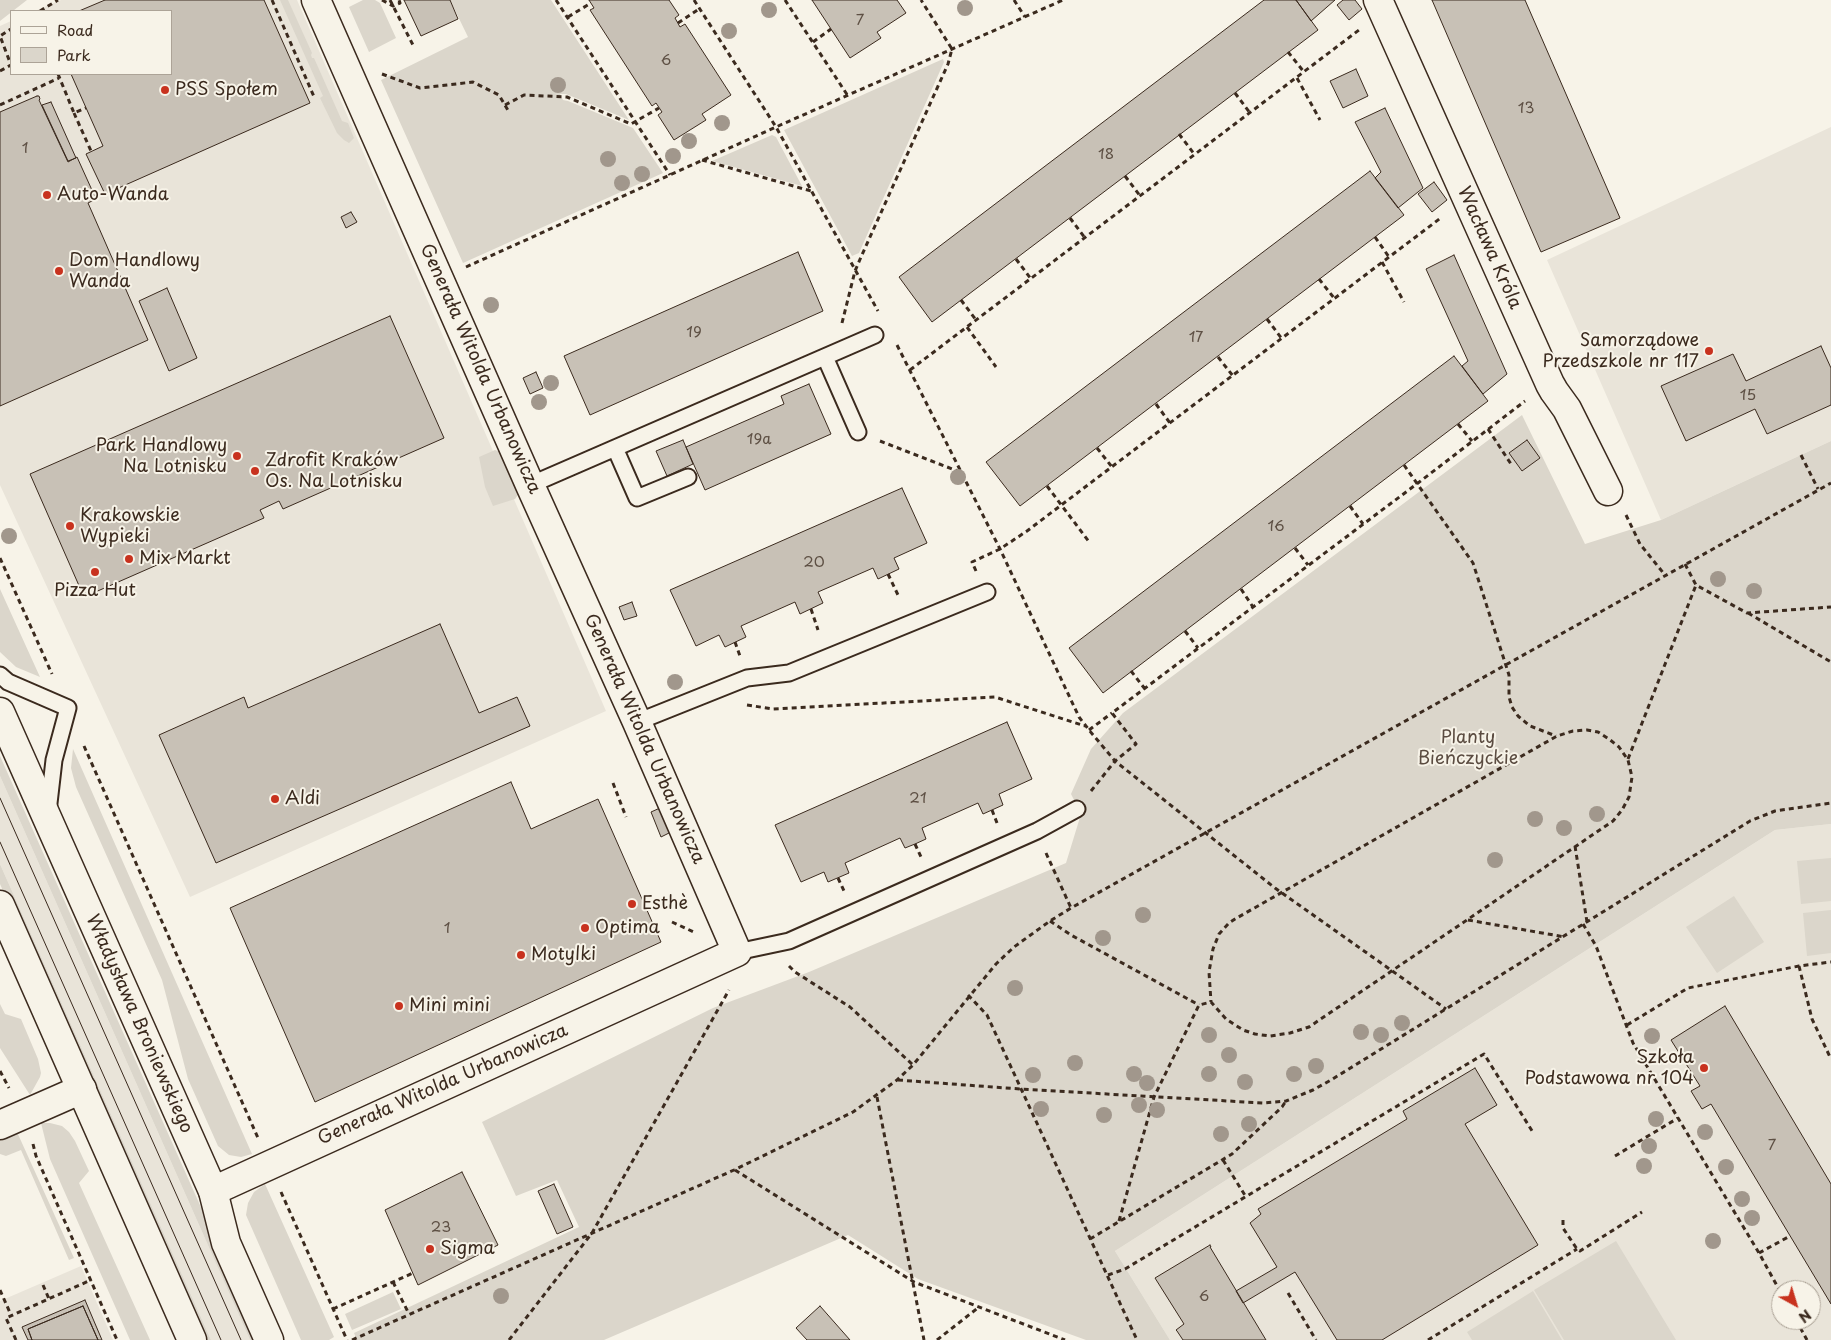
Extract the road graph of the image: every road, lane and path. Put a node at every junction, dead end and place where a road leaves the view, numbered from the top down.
1 (58, 0) edge
2 (272, 0) edge
3 (316, 0) edge
4 (382, 0) edge
5 (390, 0) edge
6 (399, 0) edge
7 (556, 0) edge
8 (694, 0) edge
9 (785, 0) edge
10 (921, 0) edge
11 (1014, 0) edge
12 (1063, 0) edge
13 (591, 3) dead end
14 (394, 6) junction
15 (1381, 6) edge
16 (700, 9) junction
17 (42, 10) edge
18 (568, 17) junction
19 (1025, 17) junction
20 (678, 23) dead end
21 (832, 29) dead end
22 (0, 36) edge
23 (813, 42) junction
24 (414, 48) dead end
25 (952, 49) junction
26 (1288, 52) dead end
27 (0, 71) edge
28 (1304, 72) junction
29 (380, 73) dead end
30 (58, 76) edge
31 (1297, 78) junction
32 (1235, 92) dead end
33 (848, 96) junction
34 (315, 99) dead end
35 (0, 105) edge
36 (504, 105) junction
37 (86, 108) dead end
38 (659, 108) dead end
39 (509, 112) dead end
40 (74, 113) junction
41 (1250, 113) junction
42 (1320, 120) dead end
43 (636, 122) junction
44 (776, 127) junction
45 (1179, 134) dead end
46 (91, 151) dead end
47 (1195, 155) junction
48 (702, 160) junction
49 (670, 175) junction
50 (1125, 176) dead end
51 (811, 191) junction
52 (1141, 197) junction
53 (1467, 199) junction
54 (1070, 218) dead end
55 (1374, 237) dead end
56 (1085, 238) junction
57 (1389, 257) junction
58 (1016, 258) dead end
59 (1382, 262) junction
60 (855, 272) junction
61 (440, 278) junction
62 (1031, 279) junction
63 (1320, 279) dead end
64 (1334, 298) junction
65 (961, 300) dead end
66 (1404, 302) dead end
67 (879, 312) dead end
68 (1266, 319) dead end
69 (976, 320) junction
70 (967, 327) junction
71 (874, 335) dead end
72 (892, 337) dead end
73 (1282, 339) junction
74 (849, 346) junction
75 (825, 357) junction
76 (1218, 357) dead end
77 (996, 367) dead end
78 (910, 370) junction
79 (1233, 376) junction
80 (1523, 401) dead end
81 (1156, 404) dead end
82 (1170, 423) junction
83 (1458, 424) dead end
84 (1488, 429) junction
85 (858, 432) dead end
86 (1472, 441) junction
87 (896, 447) dead end
88 (615, 448) junction
89 (1097, 448) dead end
90 (1800, 456) dead end
91 (1512, 464) dead end
92 (1404, 465) dead end
93 (1112, 467) junction
94 (961, 472) junction
95 (688, 477) dead end
96 (1831, 482) edge
97 (1418, 483) junction
98 (530, 485) junction
99 (1047, 486) dead end
100 (1818, 490) junction
101 (1616, 501) joint
102 (1062, 504) junction
103 (1350, 506) dead end
104 (1363, 524) junction
105 (1090, 543) dead end
106 (1295, 548) dead end
107 (1000, 549) junction
108 (0, 558) edge
109 (1685, 564) junction
110 (1308, 565) junction
111 (888, 574) dead end
112 (1666, 575) junction
113 (1696, 585) junction
114 (1241, 589) dead end
115 (986, 592) dead end
116 (898, 595) dead end
117 (1254, 607) junction
118 (1831, 607) edge
119 (811, 609) dead end
120 (1747, 613) junction
121 (818, 630) dead end
122 (1185, 631) dead end
123 (1198, 648) junction
124 (1831, 662) edge
125 (1506, 665) junction
126 (1131, 671) dead end
127 (52, 674) dead end
128 (0, 675) edge
129 (1145, 689) junction
130 (711, 692) junction
131 (0, 712) edge
132 (1112, 713) junction
133 (637, 722) junction
134 (1086, 726) junction
135 (1089, 730) junction
136 (1557, 736) junction
137 (82, 741) dead end
138 (1628, 760) junction
139 (1115, 761) junction
140 (613, 783) dead end
141 (1831, 803) edge
142 (1077, 809) joint
143 (992, 810) dead end
144 (626, 817) dead end
145 (48, 818) junction
146 (1000, 829) dead end
147 (1206, 833) junction
148 (915, 844) dead end
149 (1575, 846) junction
150 (924, 862) dead end
151 (1054, 874) dead end
152 (838, 878) dead end
153 (1282, 892) junction
154 (847, 898) dead end
155 (0, 905) edge
156 (1071, 908) junction
157 (1467, 920) junction
158 (1050, 921) junction
159 (1587, 922) junction
160 (1583, 924) junction
161 (1565, 937) junction
162 (767, 946) junction
163 (737, 952) junction
164 (1831, 962) edge
165 (1799, 966) junction
166 (1391, 970) junction
167 (968, 995) junction
168 (1212, 1002) junction
169 (1199, 1006) junction
170 (1446, 1009) junction
171 (1627, 1025) junction
172 (1831, 1059) edge
173 (913, 1065) junction
174 (897, 1080) junction
175 (82, 1089) junction
176 (1020, 1089) junction
177 (877, 1096) junction
178 (1154, 1097) junction
179 (1286, 1101) junction
180 (1678, 1118) junction
181 (0, 1125) edge
182 (1534, 1134) dead end
183 (31, 1138) dead end
184 (259, 1141) dead end
185 (1615, 1156) dead end
186 (1223, 1160) junction
187 (734, 1170) junction
188 (279, 1187) dead end
189 (213, 1191) junction
190 (1246, 1197) junction
191 (1642, 1212) dead end
192 (1563, 1220) dead end
193 (1119, 1221) junction
194 (592, 1233) junction
195 (1790, 1236) dead end
196 (1090, 1239) junction
197 (1577, 1249) junction
198 (1759, 1252) junction
199 (413, 1273) dead end
200 (1108, 1275) junction
201 (91, 1280) junction
202 (1774, 1280) edge
203 (393, 1282) junction
204 (914, 1282) junction
205 (43, 1285) dead end
206 (0, 1290) edge
207 (1288, 1293) dead end
208 (49, 1299) junction
209 (980, 1306) junction
210 (333, 1309) junction
211 (409, 1314) junction
212 (11, 1315) junction
213 (16, 1340) edge
214 (117, 1340) edge
215 (192, 1340) edge
216 (269, 1340) edge
217 (347, 1340) edge
218 (352, 1340) edge
219 (509, 1340) edge
220 (924, 1340) edge
221 (937, 1340) edge
222 (1065, 1340) edge
223 (1137, 1340) edge
224 (1316, 1340) edge
225 (1428, 1340) edge

1 - 17 path
2 - 34 path
3 - 61 street, Generała Witolda Urbanowicza
4 - 14 path
5 - 14 path
6 - 14 path
7 - 18 path
8 - 16 path
9 - 23 path
10 - 25 path
11 - 19 path
12 - 19 path
13 - 18 path
14 - 24 path
15 - 28 path
15 - 53 street, Wacława Króla
16 - 20 path
16 - 44 path
18 - 43 path
19 - 25 path
21 - 23 path
22 - 27 path
23 - 33 path
25 - 33 path
25 - 60 path
26 - 28 path
28 - 31 path
29 - 36 path
30 - 35 path
30 - 40 path
31 - 41 path
31 - 42 path
32 - 41 path
33 - 44 path
36 - 39 path
36 - 43 path
37 - 40 path
38 - 43 path
40 - 46 path
41 - 47 path
43 - 49 path
44 - 48 path
44 - 51 path
45 - 47 path
47 - 52 path
48 - 49 path
48 - 51 path
49 - 61 path
50 - 52 path
51 - 60 path
52 - 56 path
53 - 57 path
53 - 101 street, Wacława Króla
54 - 56 path
55 - 57 path
56 - 62 path
57 - 59 path
58 - 62 path
59 - 64 path
59 - 66 path
60 - 67 path
60 - 74 path
61 - 98 street, Generała Witolda Urbanowicza
62 - 69 path
63 - 64 path
64 - 73 path
65 - 69 path
68 - 73 path
69 - 70 path
70 - 77 path
70 - 78 path
71 - 74 lane
72 - 78 path
73 - 79 path
74 - 75 lane
75 - 85 lane
75 - 88 lane
76 - 79 path
78 - 94 path
79 - 82 path
80 - 84 path
81 - 82 path
82 - 93 path
83 - 86 path
84 - 86 path
84 - 91 path
86 - 97 path
87 - 94 path
88 - 95 lane
88 - 98 lane
89 - 93 path
90 - 100 path
92 - 97 path
93 - 102 path
94 - 107 path
96 - 100 path
97 - 104 path
97 - 125 path
98 - 133 street, Generała Witolda Urbanowicza
99 - 102 path
100 - 109 path
101 - 112 path
102 - 105 path
102 - 107 path
103 - 104 path
104 - 110 path
106 - 110 path
107 - 134 path
108 - 127 path
109 - 112 path
109 - 113 path
110 - 117 path
111 - 116 path
112 - 125 path
113 - 120 path
113 - 138 path
114 - 117 path
115 - 130 lane
117 - 123 path
118 - 120 path
119 - 121 path
120 - 124 path
122 - 123 path
123 - 129 path
125 - 136 path
125 - 147 path
126 - 129 path
128 - 145 lane
129 - 132 path
130 - 133 lane
130 - 134 path
131 - 145 street, Władysława Broniewskiego
132 - 135 path
132 - 139 path
133 - 163 street, Generała Witolda Urbanowicza
134 - 135 path
135 - 139 path
136 - 138 path
136 - 153 path
137 - 184 path
138 - 149 path
139 - 142 path
139 - 147 path
140 - 144 path
141 - 159 path
142 - 162 lane
143 - 146 path
145 - 189 street, Władysława Broniewskiego
147 - 153 path
147 - 156 path
148 - 150 path
149 - 157 path
149 - 159 path
151 - 156 path
152 - 154 path
153 - 166 path
153 - 168 path
155 - 175 street
156 - 158 path
157 - 161 path
157 - 166 path
158 - 167 path
158 - 169 path
159 - 160 path
160 - 161 path
160 - 171 path
161 - 170 path
162 - 163 lane
162 - 173 path
163 - 189 street, Generała Witolda Urbanowicza
163 - 194 path
164 - 165 path
165 - 171 path
165 - 172 path
166 - 168 path
166 - 170 path
167 - 173 path
167 - 176 path
168 - 169 path
169 - 178 path
170 - 179 path
171 - 180 path
173 - 174 path
174 - 176 path
174 - 177 path
175 - 181 street
175 - 215 street
176 - 178 path
176 - 196 path
177 - 187 path
177 - 204 path
178 - 179 path
178 - 193 path
179 - 186 path
180 - 185 path
180 - 198 path
182 - 190 path
183 - 201 path
186 - 190 path
186 - 193 path
187 - 194 path
187 - 204 path
188 - 210 path
189 - 216 street, Władysława Broniewskiego
190 - 200 path
191 - 197 path
192 - 197 path
193 - 196 path
194 - 211 path
194 - 219 path
195 - 198 path
196 - 200 path
197 - 225 path
198 - 202 path
199 - 203 path
200 - 223 path
201 - 208 path
201 - 214 path
203 - 210 path
203 - 211 path
204 - 209 path
204 - 220 path
205 - 208 path
206 - 212 path
207 - 224 path
208 - 212 path
209 - 221 path
209 - 222 path
210 - 217 path
211 - 218 path
212 - 213 path

